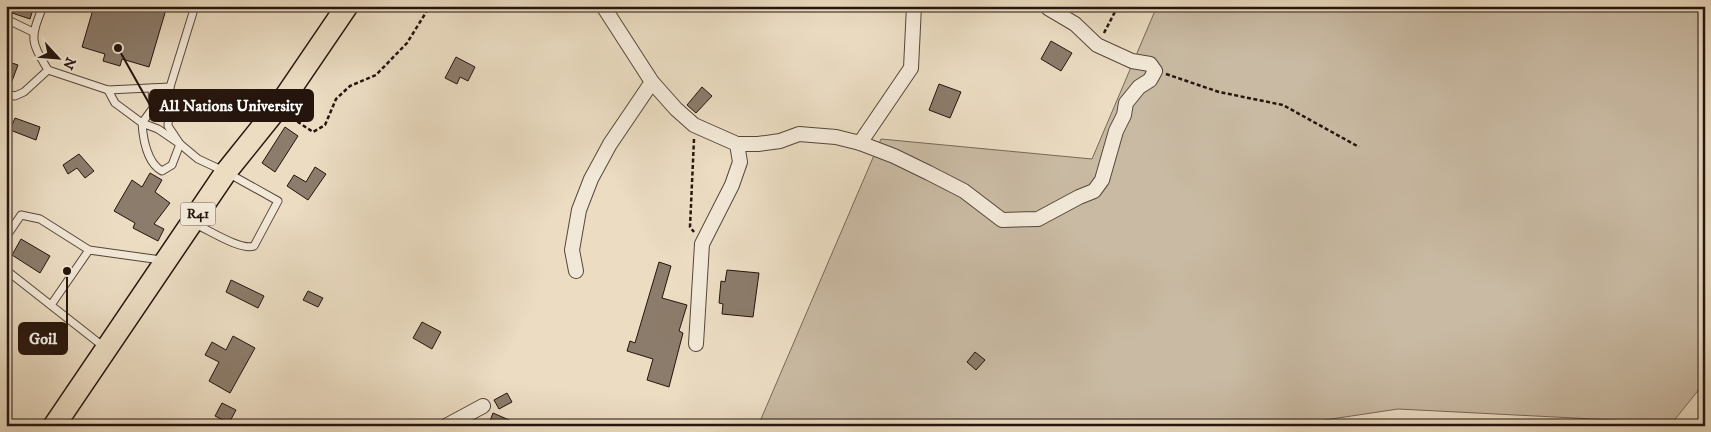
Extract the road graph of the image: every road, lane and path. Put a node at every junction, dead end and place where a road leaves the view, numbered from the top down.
1 (42, 6) edge
2 (195, 6) edge
3 (346, 6) edge
4 (430, 6) edge
5 (603, 6) edge
6 (914, 6) edge
7 (1118, 6) edge
8 (1048, 7) edge
9 (6, 19) edge
10 (33, 32) junction
11 (1097, 45) junction
12 (48, 70) junction
13 (1155, 71) junction
14 (652, 82) junction
15 (170, 87) junction
16 (152, 88) junction
17 (108, 90) junction
18 (6, 94) edge
19 (279, 106) junction
20 (142, 123) junction
21 (694, 125) junction
22 (860, 143) junction
23 (180, 144) junction
24 (737, 144) junction
25 (1359, 147) dead end
26 (226, 172) junction
27 (192, 222) junction
28 (6, 237) edge
29 (702, 244) junction
30 (89, 250) junction
31 (166, 261) junction
32 (6, 270) edge
33 (576, 271) dead end
34 (51, 305) junction
35 (696, 344) dead end
36 (106, 349) junction
37 (483, 406) dead end
38 (54, 426) edge
39 (446, 426) edge

1 - 10 lane
2 - 15 lane
3 - 19 main road, R41
4 - 19 path
5 - 14 street
6 - 22 street
7 - 11 path
8 - 11 street
9 - 10 lane
10 - 12 lane
11 - 13 street
12 - 17 lane
12 - 18 lane
13 - 22 street
13 - 25 path
14 - 21 street
14 - 33 street
15 - 16 lane
15 - 23 lane
16 - 17 lane
16 - 20 lane
17 - 20 lane
19 - 26 main road, R41
20 - 23 lane
20 - 23 lane
21 - 24 street
21 - 29 path
22 - 24 street
23 - 26 lane
24 - 29 street
26 - 27 main road, R41
26 - 27 lane
27 - 31 main road, R41
28 - 30 lane
29 - 35 street
30 - 31 lane
30 - 34 lane
31 - 36 main road, R41
32 - 34 lane
34 - 36 lane
36 - 38 main road, R41
37 - 39 street

